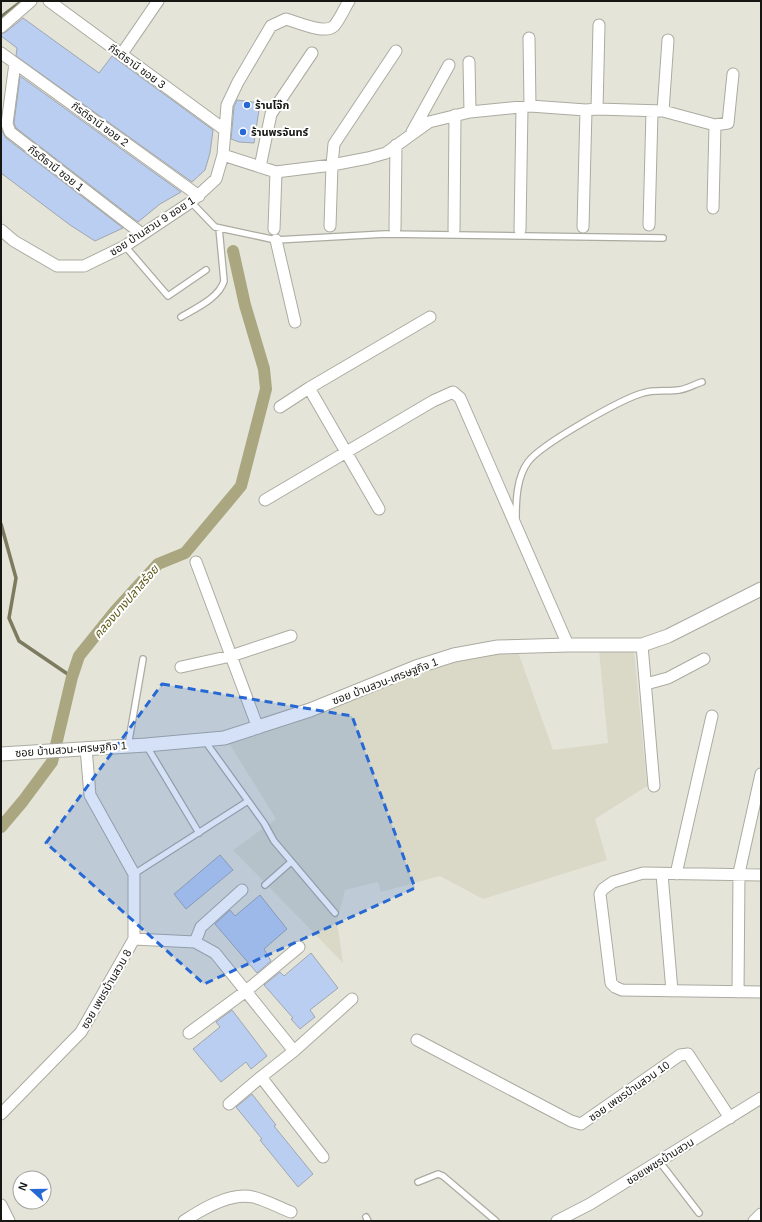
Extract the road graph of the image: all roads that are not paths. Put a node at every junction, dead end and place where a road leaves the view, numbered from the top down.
1 (32, 1) edge
2 (49, 1) edge
3 (158, 1) edge
4 (349, 1) edge
5 (599, 25) dead end
6 (1, 27) edge
7 (529, 38) dead end
8 (668, 40) dead end
9 (396, 51) dead end
10 (1, 53) edge
11 (312, 53) dead end
12 (121, 55) junction
13 (469, 62) dead end
14 (15, 63) junction
15 (449, 65) dead end
16 (733, 74) dead end
17 (526, 107) junction
18 (591, 110) junction
19 (657, 111) junction
20 (470, 112) junction
21 (455, 115) junction
22 (715, 125) junction
23 (225, 130) junction
24 (411, 134) junction
25 (396, 145) junction
26 (223, 155) junction
27 (332, 165) junction
28 (260, 167) junction
29 (276, 172) junction
30 (195, 199) junction
31 (713, 208) dead end
32 (649, 225) dead end
33 (330, 226) dead end
34 (583, 227) dead end
35 (219, 228) junction
36 (395, 229) dead end
37 (1, 230) edge
38 (454, 230) dead end
39 (520, 230) dead end
40 (142, 234) junction
41 (275, 235) junction
42 (663, 238) dead end
43 (124, 246) junction
44 (206, 270) dead end
45 (181, 317) dead end
46 (430, 317) dead end
47 (295, 322) dead end
48 (702, 382) dead end
49 (309, 388) junction
50 (280, 407) dead end
51 (345, 452) junction
52 (265, 500) dead end
53 (379, 509) dead end
54 (516, 526) junction
55 (196, 562) dead end
56 (761, 589) edge
57 (291, 636) dead end
58 (568, 645) junction
59 (642, 645) junction
60 (231, 656) junction
61 (143, 659) dead end
62 (704, 659) dead end
63 (181, 667) dead end
64 (646, 684) junction
65 (712, 716) dead end
66 (258, 728) junction
67 (204, 739) junction
68 (146, 745) junction
69 (128, 746) junction
70 (86, 748) junction
71 (1, 754) edge
72 (761, 774) edge
73 (654, 786) dead end
74 (248, 801) junction
75 (199, 833) junction
76 (291, 862) junction
77 (134, 874) junction
78 (662, 874) junction
79 (676, 874) junction
80 (739, 874) junction
81 (761, 875) edge
82 (265, 884) dead end
83 (242, 890) dead end
84 (335, 913) dead end
85 (134, 939) junction
86 (195, 942) junction
87 (299, 948) dead end
88 (672, 991) junction
89 (246, 992) junction
90 (738, 992) junction
91 (761, 992) edge
92 (352, 999) dead end
93 (189, 1033) dead end
94 (417, 1040) dead end
95 (294, 1051) junction
96 (261, 1077) junction
97 (761, 1098) edge
98 (229, 1104) dead end
99 (1, 1114) edge
100 (730, 1118) junction
101 (323, 1157) dead end
102 (660, 1161) junction
103 (418, 1182) dead end
104 (1, 1205) edge
105 (291, 1212) dead end
106 (699, 1213) dead end
107 (761, 1214) edge
108 (9, 1221) edge
109 (184, 1221) edge
110 (496, 1221) edge
111 (557, 1221) edge
112 (754, 1221) edge

1 - 6 street
2 - 12 street, กีรติธานี ซอย 3
3 - 12 street
4 - 23 street, ซอย บ้านสวน 9 ซอย 1
5 - 18 street
7 - 17 street
8 - 19 street
9 - 27 street
10 - 14 street, กีรติธานี ซอย 2
11 - 28 street
12 - 23 street, กีรติธานี ซอย 3
13 - 20 street
14 - 30 street, กีรติธานี ซอย 2
14 - 40 street, กีรติธานี ซอย 1
15 - 24 street
16 - 22 street
17 - 18 street
17 - 20 street
17 - 39 street
18 - 19 street
18 - 34 street
19 - 22 street
19 - 32 street
20 - 21 street
21 - 24 street
21 - 38 street
22 - 31 street
23 - 26 street, ซอย บ้านสวน 9 ซอย 1
24 - 25 street
25 - 27 street
25 - 36 street
26 - 28 street
26 - 30 street, ซอย บ้านสวน 9 ซอย 1
27 - 29 street
27 - 33 street
28 - 29 street
29 - 41 street
30 - 35 lane
30 - 40 street, ซอย บ้านสวน 9 ซอย 1
35 - 41 lane
35 - 45 lane
37 - 43 street, ซอย บ้านสวน 9 ซอย 1
40 - 43 street
41 - 42 lane
41 - 47 street
43 - 44 lane
46 - 49 street
48 - 54 lane
49 - 50 street
49 - 51 street
51 - 52 street
51 - 53 street
51 - 54 street
54 - 58 street
55 - 60 street
56 - 59 street, ซอย บ้านสวน-เศรษฐกิจ 1
57 - 60 street
58 - 59 street, ซอย บ้านสวน-เศรษฐกิจ 1
58 - 66 street, ซอย บ้านสวน-เศรษฐกิจ 1
59 - 64 street
60 - 63 street
60 - 66 street
61 - 69 lane
62 - 64 street
64 - 73 street
65 - 79 street
66 - 67 street, ซอย บ้านสวน-เศรษฐกิจ 1
67 - 68 street, ซอย บ้านสวน-เศรษฐกิจ 1
67 - 74 lane
68 - 69 street, ซอย บ้านสวน-เศรษฐกิจ 1
68 - 75 lane
69 - 70 street, ซอย บ้านสวน-เศรษฐกิจ 1
70 - 71 street, ซอย บ้านสวน-เศรษฐกิจ 1
70 - 77 street, ซอย เพชรบ้านสวน 8
72 - 80 street
74 - 75 lane
74 - 76 lane
75 - 77 lane
76 - 82 lane
76 - 84 lane
77 - 85 street, ซอย เพชรบ้านสวน 8
78 - 79 street
78 - 88 street
78 - 88 street
79 - 80 street
80 - 81 street
80 - 90 street
83 - 86 street
85 - 86 street
85 - 99 street, ซอย เพชรบ้านสวน 8
86 - 89 street
87 - 89 street
88 - 90 street
89 - 93 street
89 - 95 street
90 - 91 street
92 - 95 street
94 - 100 street, ซอย เพชรบ้านสวน 10
95 - 96 street
96 - 98 street
96 - 101 street
97 - 100 street, ซอยเพชรบ้านสวน
100 - 102 street, ซอยเพชรบ้านสวน
102 - 106 lane
102 - 111 street, ซอยเพชรบ้านสวน
103 - 110 lane
104 - 108 street
105 - 109 street
107 - 112 street

